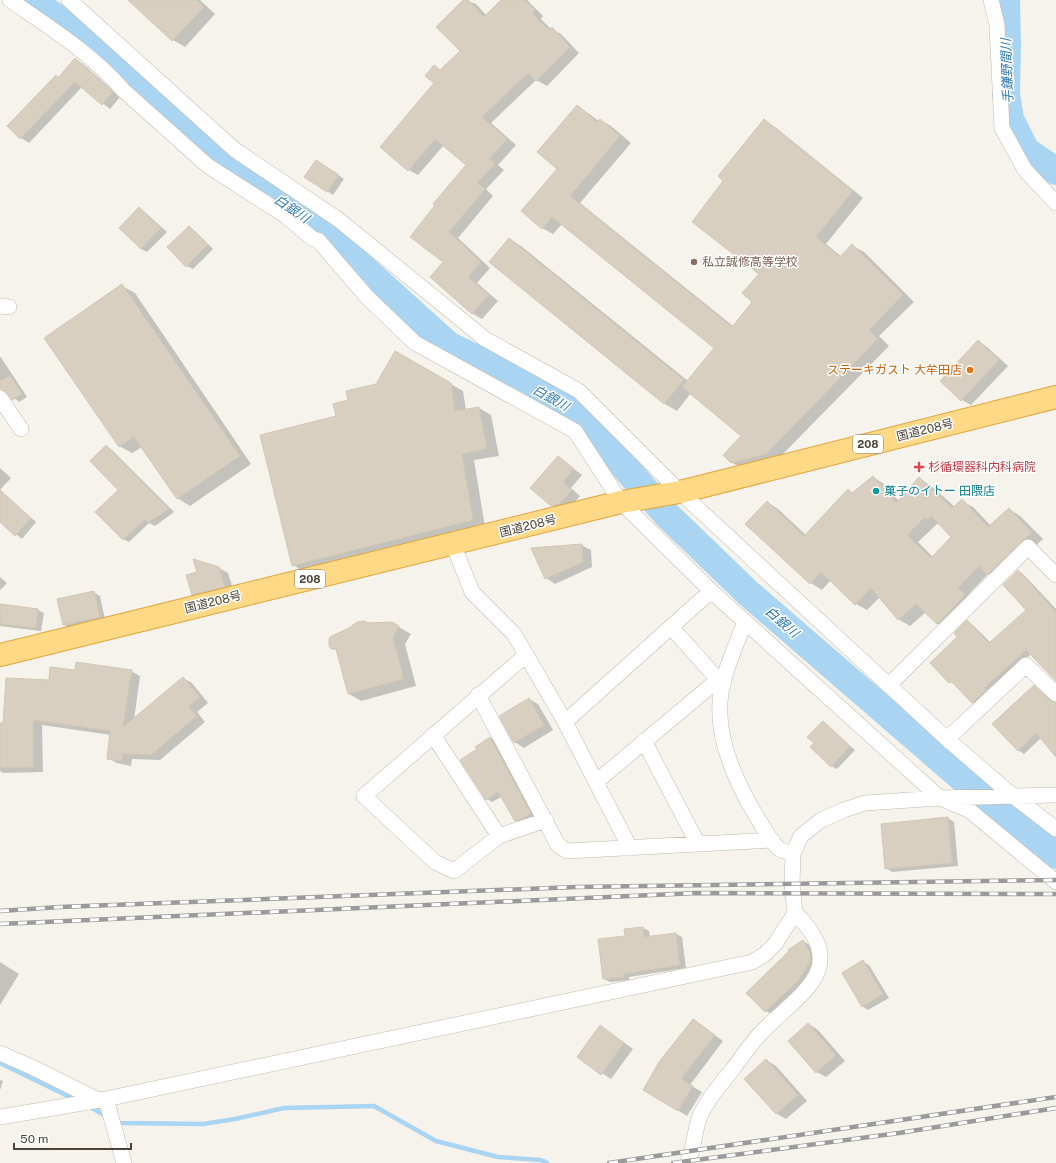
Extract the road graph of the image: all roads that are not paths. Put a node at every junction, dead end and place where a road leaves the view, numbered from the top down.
1 (10, 0) edge
2 (69, 0) edge
3 (991, 0) edge
4 (1056, 203) edge
5 (1056, 397) edge
6 (0, 398) edge
7 (21, 429) dead end
8 (680, 492) junction
9 (620, 502) junction
10 (453, 544) junction
11 (1056, 575) edge
12 (711, 591) junction
13 (745, 621) junction
14 (671, 627) junction
15 (0, 654) edge
16 (526, 655) junction
17 (721, 682) junction
18 (889, 685) junction
19 (478, 694) junction
20 (1056, 694) edge
21 (565, 722) junction
22 (433, 735) junction
23 (948, 739) junction
24 (644, 741) junction
25 (596, 782) junction
26 (1056, 795) edge
27 (1007, 796) junction
28 (947, 798) junction
29 (546, 820) junction
30 (1056, 829) edge
31 (499, 836) junction
32 (772, 840) junction
33 (698, 844) junction
34 (630, 848) junction
35 (793, 854) junction
36 (1056, 882) edge
37 (795, 912) junction
38 (0, 1053) edge
39 (102, 1100) junction
40 (0, 1117) edge
41 (124, 1163) edge
42 (687, 1163) edge

1 - 9 street
2 - 8 street
3 - 4 street
5 - 8 highway, 国道208号 / 208
6 - 7 street
8 - 9 highway, 国道208号 / 208
8 - 18 street
9 - 10 highway, 国道208号 / 208
9 - 12 street
10 - 15 highway, 国道208号 / 208
10 - 16 street
11 - 18 street
12 - 13 street
12 - 14 street
13 - 17 street
13 - 28 street
14 - 17 street
14 - 21 street
16 - 19 street
16 - 21 street
17 - 24 street
17 - 32 street
18 - 23 street
19 - 22 street
19 - 29 street
20 - 23 street
21 - 25 street
22 - 31 street
22 - 31 street
23 - 27 street
24 - 25 street
24 - 33 street
25 - 34 street
26 - 27 street
27 - 28 street
27 - 30 street
28 - 35 street
28 - 36 street
29 - 31 street
29 - 34 street
32 - 33 street
32 - 35 street
33 - 34 street
35 - 37 street
37 - 39 street
37 - 42 street
38 - 39 street
39 - 40 street
39 - 41 street

